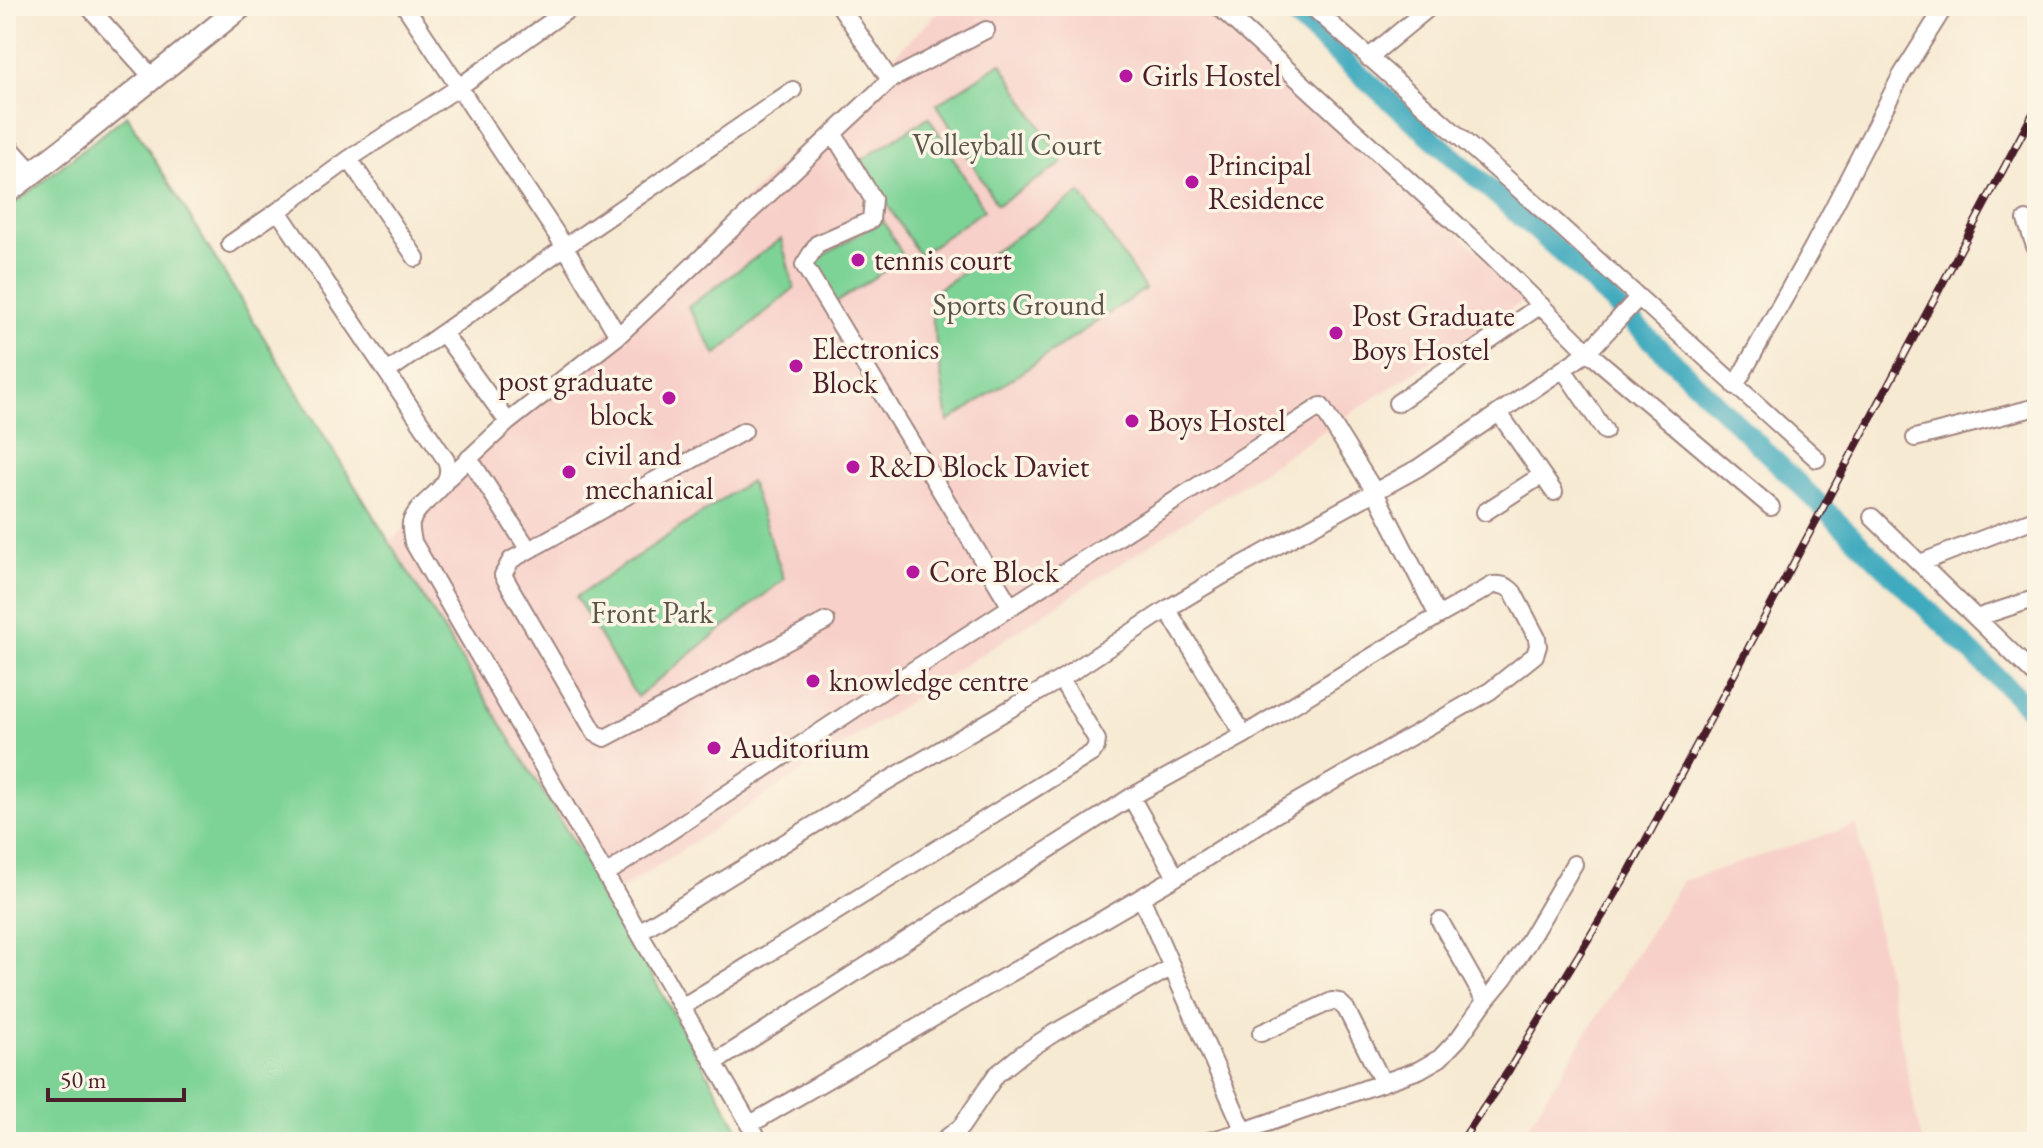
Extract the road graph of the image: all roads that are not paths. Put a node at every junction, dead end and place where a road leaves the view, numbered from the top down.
1 (88, 6) edge
2 (242, 6) edge
3 (405, 6) edge
4 (573, 6) edge
5 (840, 6) edge
6 (1218, 6) edge
7 (1311, 6) edge
8 (1431, 6) edge
9 (1945, 6) edge
10 (986, 30) dead end
11 (1368, 58) junction
12 (153, 78) junction
13 (890, 80) junction
14 (459, 87) junction
15 (793, 90) dead end
16 (833, 133) junction
17 (6, 143) edge
18 (349, 159) junction
19 (33, 173) junction
20 (6, 193) edge
21 (278, 211) junction
22 (2026, 220) dead end
23 (230, 244) dead end
24 (565, 247) junction
25 (2037, 252) edge
26 (416, 258) dead end
27 (1632, 304) junction
28 (1541, 305) junction
29 (443, 333) junction
30 (618, 336) junction
31 (1588, 352) junction
32 (1563, 369) junction
33 (387, 372) junction
34 (1735, 386) junction
35 (1397, 403) dead end
36 (2037, 407) edge
37 (1499, 413) junction
38 (508, 422) junction
39 (744, 431) dead end
40 (1605, 431) dead end
41 (1915, 438) dead end
42 (469, 458) junction
43 (1817, 459) dead end
44 (1542, 475) junction
45 (448, 478) junction
46 (1375, 492) junction
47 (1554, 492) dead end
48 (1771, 507) dead end
49 (1485, 512) dead end
50 (1872, 517) dead end
51 (2037, 518) edge
52 (529, 550) junction
53 (1920, 563) junction
54 (2037, 598) edge
55 (1011, 607) junction
56 (1167, 609) junction
57 (1438, 616) junction
58 (1976, 618) junction
59 (826, 621) dead end
60 (2037, 677) edge
61 (1061, 679) junction
62 (1244, 735) junction
63 (1131, 797) junction
64 (1574, 864) dead end
65 (606, 874) junction
66 (1176, 877) junction
67 (1141, 897) junction
68 (1440, 921) dead end
69 (639, 932) junction
70 (1172, 967) junction
71 (1485, 1001) junction
72 (682, 1007) junction
73 (1261, 1033) dead end
74 (714, 1063) junction
75 (1383, 1083) junction
76 (749, 1125) junction
77 (1244, 1131) junction
78 (760, 1142) edge
79 (941, 1142) edge
80 (1205, 1142) edge

1 - 12 street
2 - 12 street
3 - 14 street
4 - 14 street
5 - 13 street
6 - 28 street
7 - 11 street
8 - 11 street
9 - 34 street
10 - 13 street
11 - 27 street
12 - 19 street
13 - 16 street
14 - 18 street
14 - 24 street
15 - 24 street
16 - 30 street
16 - 55 street
17 - 19 street
18 - 21 street
18 - 26 street
19 - 20 street
21 - 23 street
21 - 33 street
22 - 25 street
24 - 29 street
24 - 30 street
27 - 31 street
27 - 34 street
28 - 31 street
28 - 35 street
29 - 33 street
29 - 38 street
30 - 38 street
31 - 32 street
31 - 48 street
32 - 37 street
32 - 40 street
33 - 45 street
34 - 43 street
36 - 41 street
37 - 44 street
37 - 46 street
38 - 42 street
39 - 52 street
42 - 45 street
42 - 52 street
44 - 47 street
44 - 49 street
45 - 65 street
46 - 55 street
46 - 56 street
46 - 57 street
50 - 53 street
51 - 53 street
52 - 59 street
53 - 58 street
54 - 58 street
55 - 65 street
56 - 61 street
56 - 62 street
57 - 62 street
57 - 66 street
58 - 60 street
61 - 69 street
61 - 72 street
62 - 63 street
63 - 66 street
63 - 74 street
64 - 71 street
65 - 69 street
66 - 67 street
67 - 70 street
67 - 76 street
68 - 71 street
69 - 72 street
70 - 77 street
70 - 79 street
71 - 75 street
72 - 74 street
73 - 75 street
74 - 76 street
75 - 77 street
76 - 78 street
77 - 80 street

